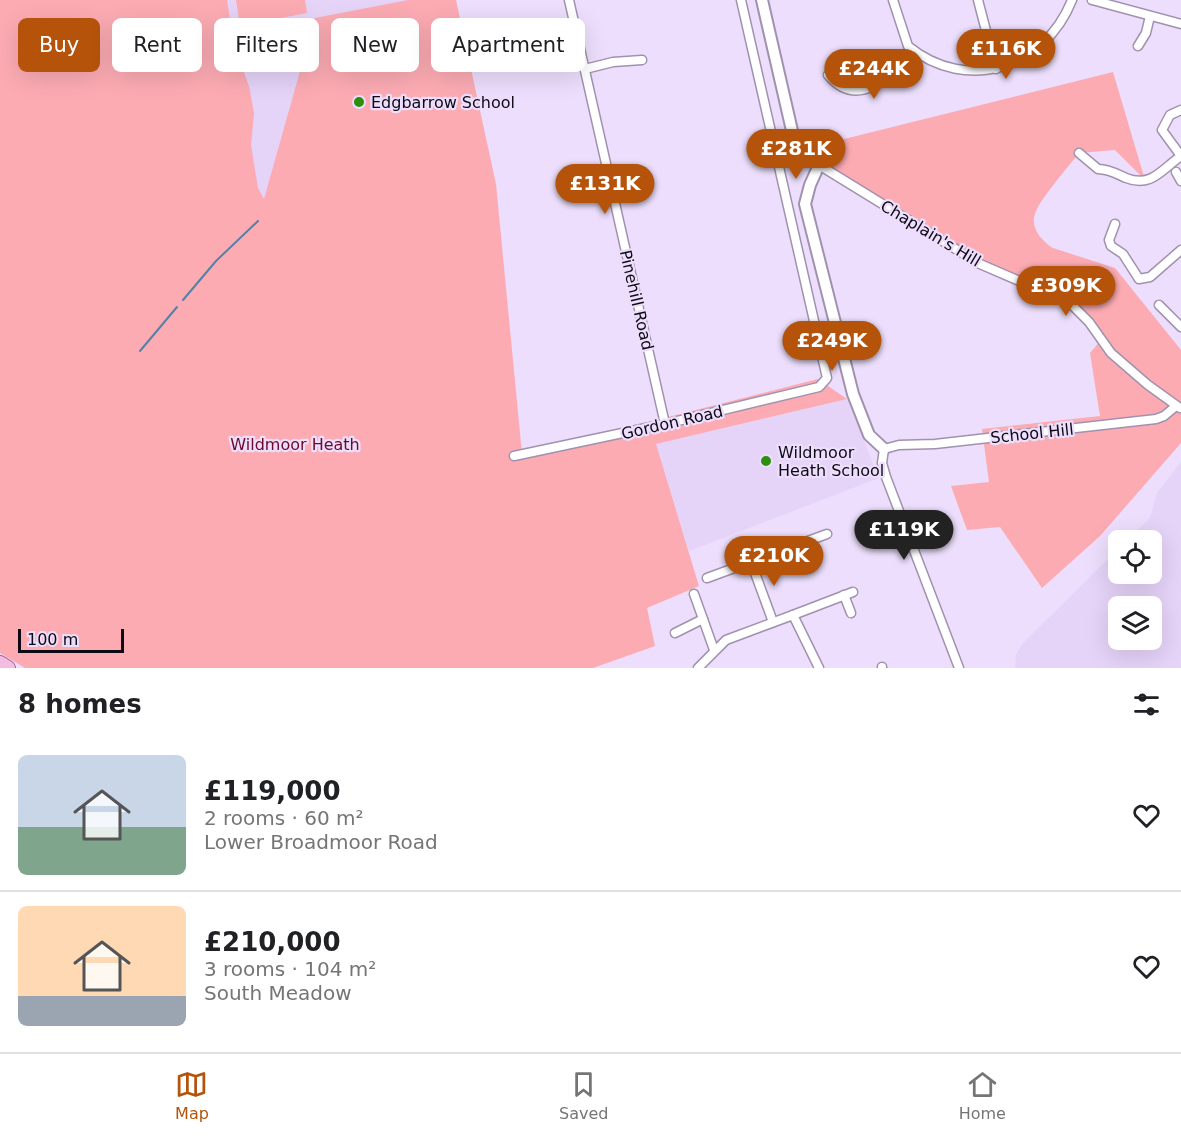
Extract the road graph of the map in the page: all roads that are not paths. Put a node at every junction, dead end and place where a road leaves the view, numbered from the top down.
1 (569, 0) edge
2 (741, 0) edge
3 (762, 0) edge
4 (893, 0) edge
5 (978, 0) edge
6 (1072, 0) edge
7 (1092, 0) edge
8 (1150, 16) junction
9 (573, 18) edge
10 (1181, 24) edge
11 (1138, 46) dead end
12 (910, 48) junction
13 (642, 60) dead end
14 (585, 69) joint
15 (996, 69) junction
16 (828, 75) dead end
17 (1181, 110) edge
18 (1079, 153) dead end
19 (1181, 156) edge
20 (819, 165) junction
21 (1176, 172) dead end
22 (1181, 181) edge
23 (1115, 224) dead end
24 (1181, 250) edge
25 (1159, 305) dead end
26 (1181, 327) edge
27 (1179, 407) edge
28 (666, 424) junction
29 (884, 450) junction
30 (514, 456) dead end
31 (827, 534) dead end
32 (751, 562) junction
33 (707, 578) dead end
34 (694, 594) dead end
35 (851, 613) dead end
36 (793, 615) junction
37 (703, 619) junction
38 (773, 622) junction
39 (675, 633) dead end
40 (714, 650) junction
41 (0, 663) edge
42 (8, 668) edge
43 (698, 668) edge
44 (819, 668) edge
45 (959, 668) edge

1 - 9 street, Pinehill Road
2 - 28 street, Gordon Road
3 - 20 street
4 - 12 street
5 - 15 street
6 - 15 street
7 - 8 street
8 - 10 street
8 - 11 street
12 - 15 street
12 - 16 street
13 - 14 street
14 - 28 street, Pinehill Road
17 - 19 street
18 - 19 street
20 - 27 street, Chaplain's Hill
20 - 29 street
21 - 22 street
23 - 24 street
25 - 26 street
27 - 29 street, School Hill
28 - 30 street, Gordon Road
29 - 45 street
31 - 32 street
32 - 33 street
32 - 38 street
34 - 37 street
35 - 36 street
36 - 38 street
36 - 44 street
37 - 39 street
37 - 40 street
38 - 40 street
40 - 43 street
41 - 42 main road

